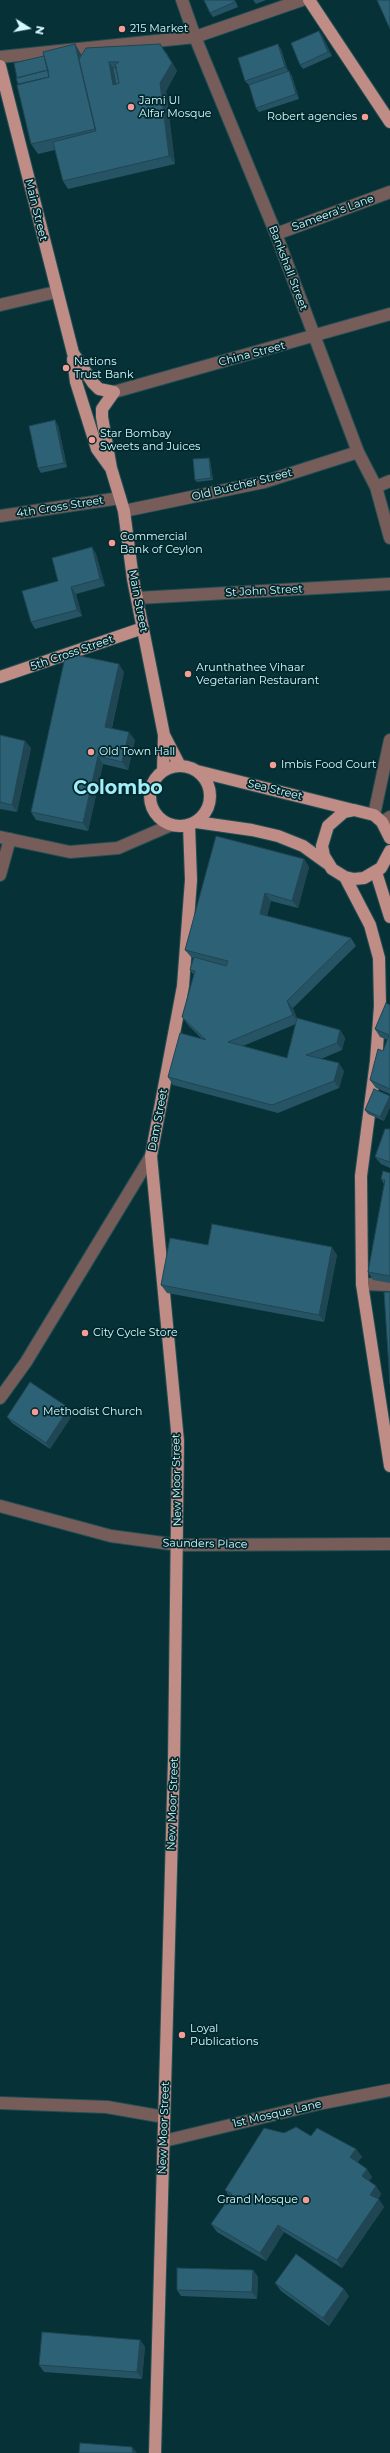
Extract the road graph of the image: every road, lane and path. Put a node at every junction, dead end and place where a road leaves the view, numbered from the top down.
1 (182, 0) edge
2 (302, 0) edge
3 (309, 0) edge
4 (195, 37) junction
5 (0, 57) edge
6 (0, 66) edge
7 (390, 122) edge
8 (390, 192) edge
9 (276, 234) junction
10 (56, 292) junction
11 (0, 305) edge
12 (390, 314) edge
13 (314, 337) junction
14 (73, 353) junction
15 (114, 392) junction
16 (358, 452) junction
17 (111, 468) junction
18 (390, 481) edge
19 (376, 487) junction
20 (120, 498) junction
21 (124, 511) junction
22 (0, 516) edge
23 (390, 538) edge
24 (390, 584) edge
25 (137, 598) junction
26 (143, 628) junction
27 (0, 677) edge
28 (164, 735) junction
29 (390, 740) edge
30 (180, 766) junction
31 (162, 771) junction
32 (197, 771) junction
33 (354, 810) junction
34 (382, 818) edge
35 (192, 824) junction
36 (171, 825) junction
37 (5, 838) edge
38 (390, 838) edge
39 (390, 851) edge
40 (329, 865) junction
41 (383, 869) edge
42 (0, 875) edge
43 (345, 877) junction
44 (390, 917) edge
45 (390, 992) edge
46 (380, 1006) junction
47 (151, 1156) junction
48 (362, 1284) junction
49 (390, 1285) edge
50 (0, 1398) edge
51 (390, 1466) edge
52 (0, 1506) edge
53 (390, 1544) edge
54 (178, 1545) junction
55 (390, 2090) edge
56 (0, 2104) edge
57 (164, 2117) junction
58 (164, 2141) junction
59 (155, 2453) edge

1 - 4 street, Bankshall Street
2 - 4 street
3 - 7 main road
4 - 5 street
4 - 9 street, Bankshall Street
6 - 10 main road, Main Street
8 - 9 street, Sameera's Lane
9 - 13 street, Bankshall Street
10 - 11 street
10 - 14 main road, Main Street
12 - 13 street, China Street
13 - 15 street, China Street
13 - 16 street, Bankshall Street
14 - 15 main road, Main Street
14 - 17 main road, Main Street
15 - 17 main road, Main Street
16 - 19 street, Bankshall Street
16 - 21 street, Old Butcher Street
17 - 20 main road, Main Street
18 - 19 street
19 - 23 street, Bankshall Street
20 - 21 main road, Main Street
20 - 22 street, 4th Cross Street
21 - 25 main road, Main Street
24 - 25 street, St John Street
25 - 26 main road, Main Street
26 - 27 main road, 5th Cross Street
26 - 28 main road, Main Street
28 - 30 main road, Main Street
28 - 31 main road, Main Street
29 - 34 street
30 - 31 main road
30 - 32 main road
31 - 36 main road
32 - 33 main road, Sea Street
32 - 35 main road
33 - 34 main road, Sea Street
33 - 40 main road
34 - 38 main road
35 - 36 main road
35 - 40 main road
35 - 47 main road, Dam Street
36 - 37 street
37 - 42 street
39 - 41 main road
40 - 43 main road
41 - 43 main road
41 - 44 main road
43 - 46 main road
45 - 46 main road
46 - 48 main road
47 - 50 street, Dam Street
47 - 54 main road, New Moor Street
48 - 49 street
48 - 51 main road
52 - 54 street, Saunders Place
53 - 54 street, Saunders Place
54 - 57 main road, New Moor Street
55 - 58 street, 1st Mosque Lane
56 - 57 street
57 - 58 main road, New Moor Street
58 - 59 main road, New Moor Street

